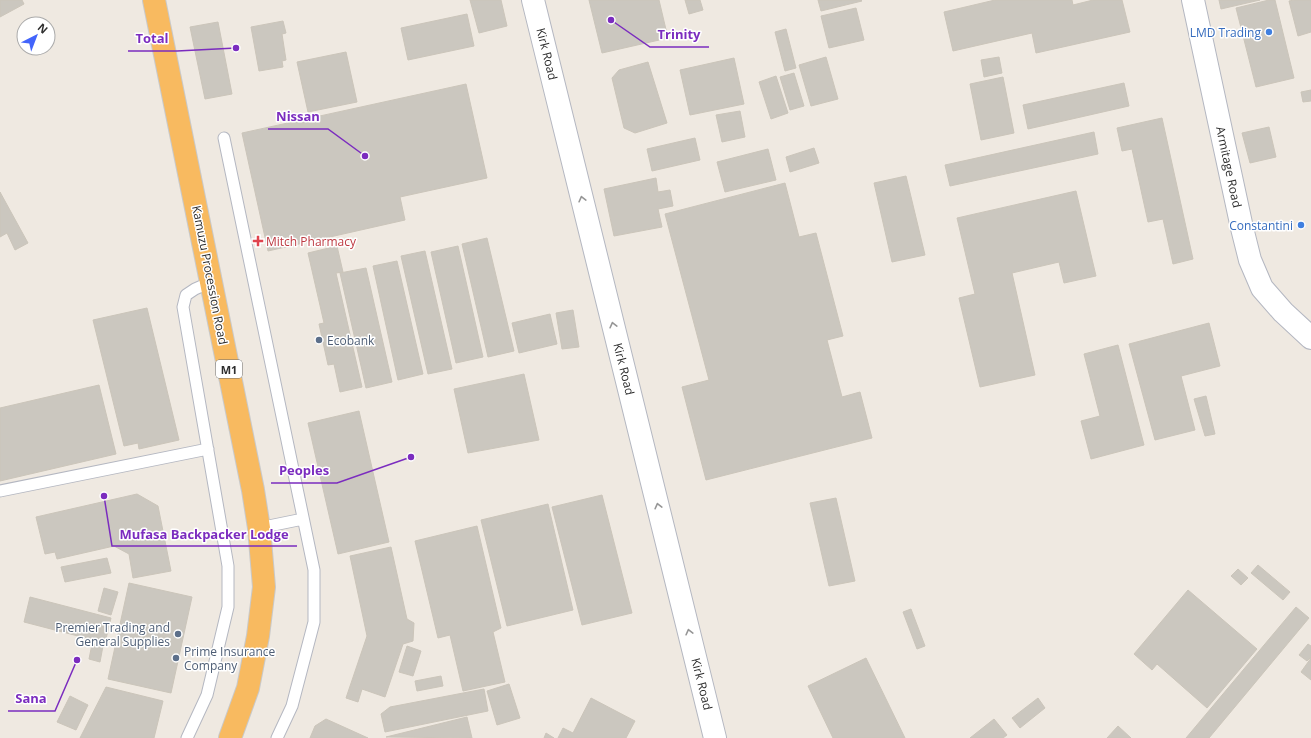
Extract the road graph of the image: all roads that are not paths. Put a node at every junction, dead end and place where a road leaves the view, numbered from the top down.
1 (154, 0) edge
2 (533, 0) edge
3 (1193, 0) edge
4 (224, 138) dead end
5 (211, 282) junction
6 (1311, 338) edge
7 (208, 450) junction
8 (0, 491) edge
9 (303, 519) junction
10 (259, 528) junction
11 (187, 738) edge
12 (230, 738) edge
13 (277, 738) edge
14 (715, 738) edge

1 - 5 highway, Kamuzu Procession Road / M1
14 -> 2 street, Kirk Road
3 - 6 street, Armitage Road
4 - 9 lane
5 - 7 lane
5 - 10 highway, Kamuzu Procession Road / M1
7 - 8 lane
7 - 11 lane
9 - 10 lane
9 - 13 lane
10 - 12 highway, Kamuzu Procession Road / M1

